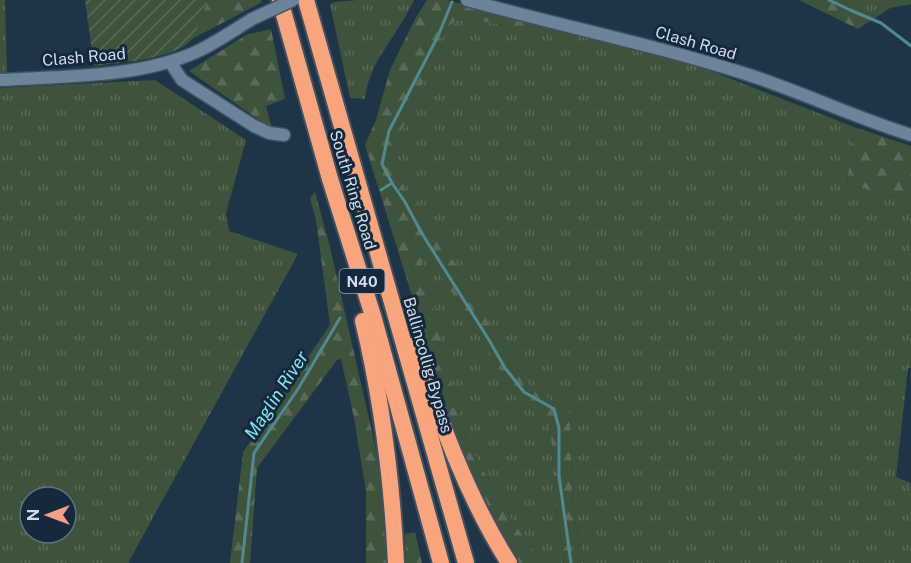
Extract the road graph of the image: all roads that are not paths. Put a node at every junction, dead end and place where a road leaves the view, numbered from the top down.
1 (280, 0) edge
2 (293, 0) edge
3 (306, 0) edge
4 (467, 0) edge
5 (170, 62) junction
6 (0, 80) edge
7 (284, 135) dead end
8 (911, 135) edge
9 (357, 177) junction
10 (330, 179) junction
11 (396, 563) edge
12 (441, 563) edge
13 (466, 563) edge
14 (508, 563) edge

1 - 10 highway, South Ring Road / N40
2 - 5 street, Clash Road, bridge
3 - 9 highway, South Ring Road / N40
4 - 8 street, Clash Road
5 - 6 street, Clash Road
5 - 7 street
9 - 13 highway, Ballincollig Bypass / N40
9 - 14 highway
10 - 11 highway
10 - 12 highway, South Ring Road / N40

